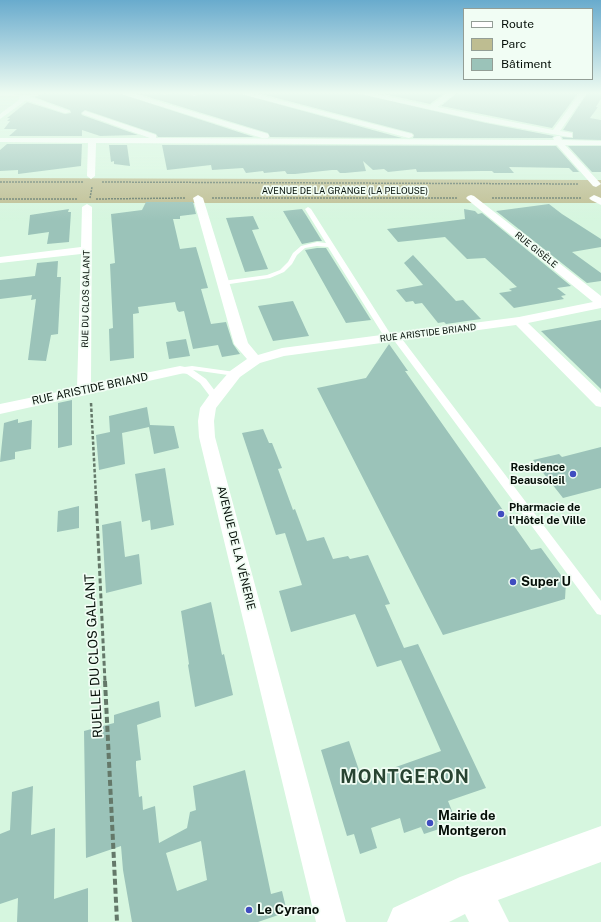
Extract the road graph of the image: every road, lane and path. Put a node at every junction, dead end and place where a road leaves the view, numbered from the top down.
1 (150, 135) edge
2 (260, 135) edge
3 (408, 135) edge
4 (556, 135) edge
5 (572, 135) edge
6 (0, 140) edge
7 (92, 140) junction
8 (601, 140) edge
9 (167, 141) junction
10 (283, 142) junction
11 (435, 142) junction
12 (559, 143) junction
13 (601, 143) edge
14 (91, 178) junction
15 (0, 182) edge
16 (596, 184) joint
17 (198, 198) junction
18 (471, 198) junction
19 (0, 199) edge
20 (598, 200) edge
21 (88, 205) junction
22 (308, 209) dead end
23 (330, 245) junction
24 (87, 250) junction
25 (0, 260) edge
26 (223, 283) junction
27 (601, 303) edge
28 (519, 321) junction
29 (392, 337) junction
30 (255, 360) junction
31 (180, 370) junction
32 (235, 374) junction
33 (84, 390) junction
34 (215, 397) junction
35 (601, 402) edge
36 (0, 409) edge
37 (601, 610) edge
38 (601, 844) edge
39 (481, 906) edge
40 (117, 922) edge
41 (331, 922) edge
42 (407, 922) edge

1 - 9 street
2 - 10 street
3 - 11 street
4 - 12 street
5 - 8 street
6 - 7 street
7 - 9 street
7 - 14 street
9 - 10 street
10 - 11 street
11 - 12 street
12 - 13 street
12 - 16 street
14 - 15 path, AVENUE DE LA GRANGE (LA PELOUSE)
14 - 16 path, AVENUE DE LA GRANGE (LA PELOUSE)
14 - 21 path
17 - 18 path, AVENUE DE LA GRANGE (LA PELOUSE)
17 - 21 path, AVENUE DE LA GRANGE (LA PELOUSE)
17 - 26 street
18 - 20 path, AVENUE DE LA GRANGE (LA PELOUSE)
18 - 27 street, RUE GISÈLE
19 - 21 path, AVENUE DE LA GRANGE (LA PELOUSE)
21 - 24 street, RUE DU CLOS GALANT
22 - 23 lane
23 - 26 lane
23 - 29 lane
24 - 25 street
24 - 33 street, RUE DU CLOS GALANT
26 - 30 street
27 - 28 street, RUE ARISTIDE BRIAND
28 - 29 street, RUE ARISTIDE BRIAND
28 - 35 street
29 - 30 street, RUE ARISTIDE BRIAND
29 - 37 lane
30 - 32 street, AVENUE DE LA VÉNERIE
31 - 32 lane, RUE ARISTIDE BRIAND
31 - 33 street, RUE ARISTIDE BRIAND
31 - 34 lane
32 - 34 street, AVENUE DE LA VÉNERIE
33 - 36 street, RUE ARISTIDE BRIAND
33 - 40 path, RUELLE DU CLOS GALANT
34 - 41 street, AVENUE DE LA VÉNERIE
38 - 39 main road
39 - 42 main road

